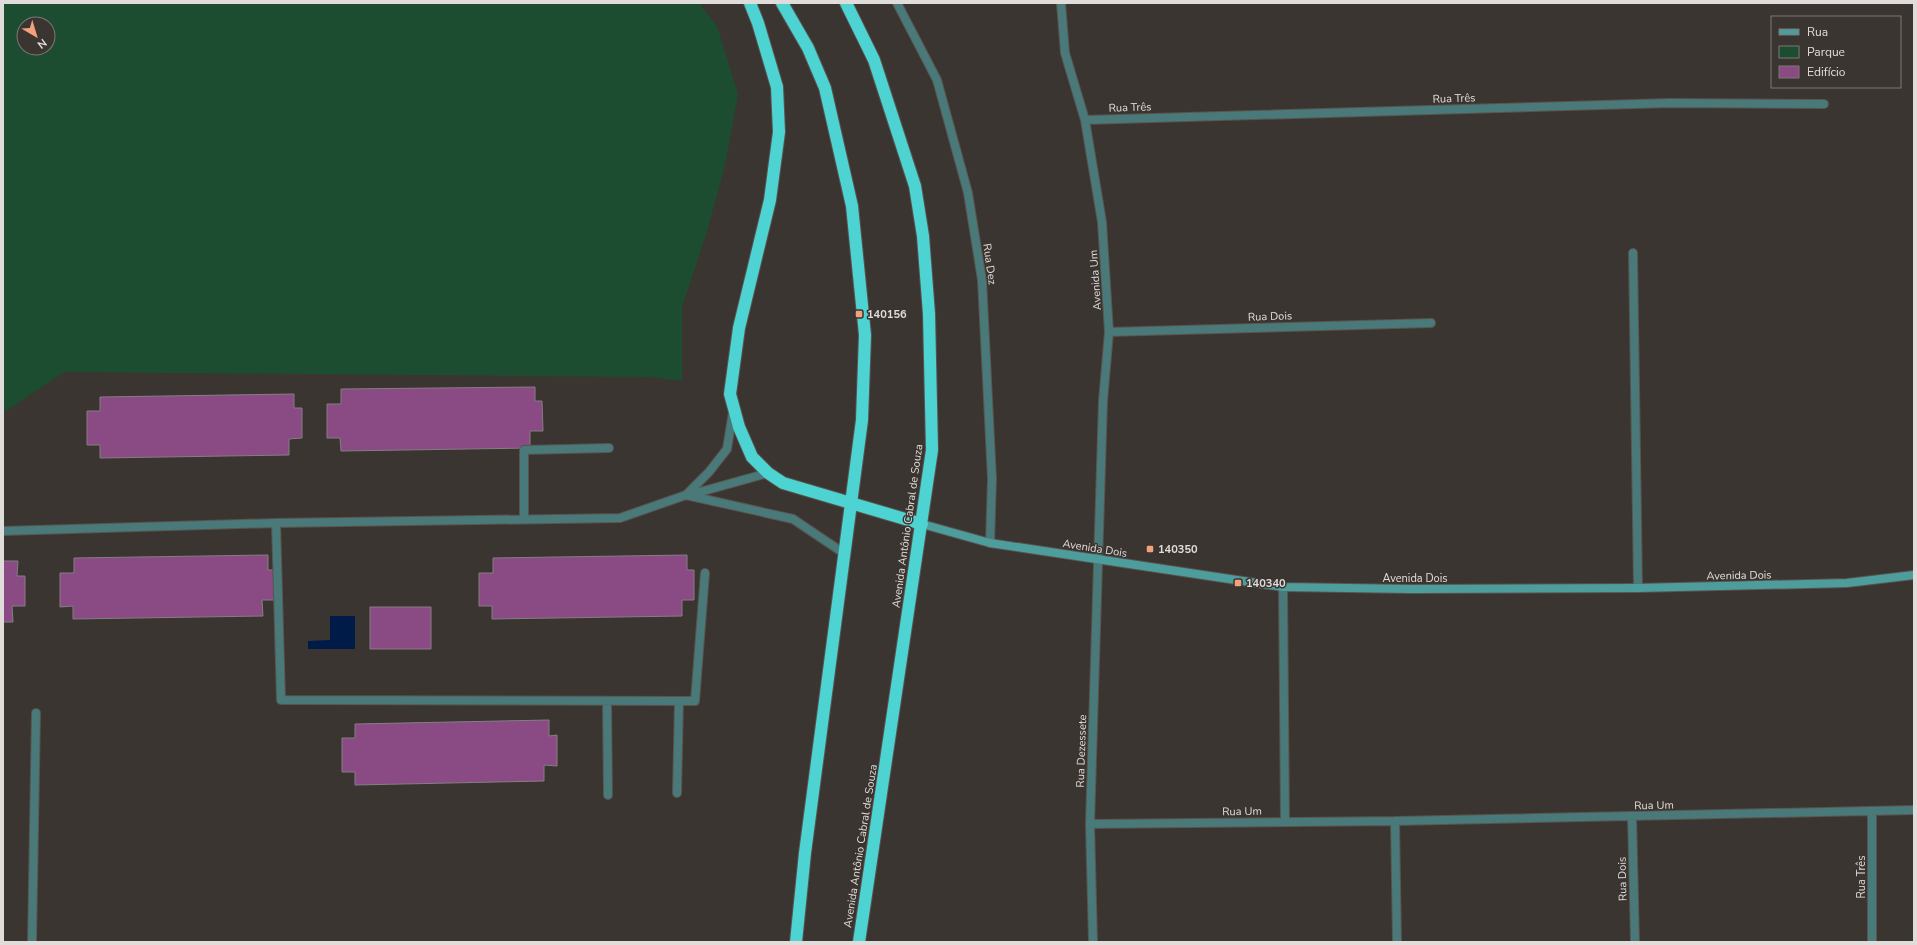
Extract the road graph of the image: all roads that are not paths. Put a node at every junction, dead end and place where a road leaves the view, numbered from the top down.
1 (750, 3) edge
2 (782, 3) edge
3 (846, 3) edge
4 (897, 3) edge
5 (1061, 3) edge
6 (1824, 104) dead end
7 (1085, 120) junction
8 (1633, 253) dead end
9 (1431, 323) dead end
10 (1109, 332) junction
11 (734, 408) junction
12 (609, 448) dead end
13 (768, 473) junction
14 (686, 495) junction
15 (852, 503) junction
16 (524, 519) junction
17 (276, 523) junction
18 (922, 524) junction
19 (3, 531) edge
20 (990, 543) junction
21 (845, 554) junction
22 (1097, 560) junction
23 (705, 573) dead end
24 (1914, 575) edge
25 (1282, 587) junction
26 (1638, 588) junction
27 (608, 701) junction
28 (679, 701) junction
29 (36, 713) dead end
30 (677, 794) dead end
31 (608, 795) dead end
32 (1914, 810) edge
33 (1872, 812) junction
34 (1632, 816) junction
35 (1395, 821) junction
36 (1285, 822) junction
37 (1090, 824) junction
38 (32, 942) edge
39 (796, 942) edge
40 (858, 942) edge
41 (1093, 942) edge
42 (1397, 942) edge
43 (1635, 942) edge
44 (1872, 942) edge

1 - 11 highway
2 - 15 highway
3 - 18 highway, Avenida Antônio Cabral de Souza
4 - 20 street, Rua Dez
5 - 7 street, Avenida Um
6 - 7 street, Rua Três
7 - 10 street, Avenida Um
8 - 26 street
9 - 10 street, Rua Dois
10 - 22 street, Avenida Um
11 - 13 highway
11 - 14 street
12 - 16 street
13 - 14 street
13 - 15 highway
14 - 16 street
14 - 21 street
15 - 18 highway
15 - 21 highway
16 - 17 street
17 - 19 street
17 - 27 street
18 - 20 street, Avenida Dois
18 - 40 highway, Avenida Antônio Cabral de Souza
20 - 22 street, Avenida Dois
21 - 39 highway
22 - 25 street, Avenida Dois
22 - 37 street, Rua Dezessete
23 - 28 street
24 - 26 street, Avenida Dois
25 - 26 street, Avenida Dois
25 - 36 street
27 - 28 street
27 - 31 street
28 - 30 street
29 - 38 street
32 - 33 street, Rua Um
33 - 34 street, Rua Um
33 - 44 street, Rua Três
34 - 35 street, Rua Um
34 - 43 street, Rua Dois
35 - 36 street, Rua Um
35 - 42 street
36 - 37 street, Rua Um
37 - 41 street, Rua Dezessete

